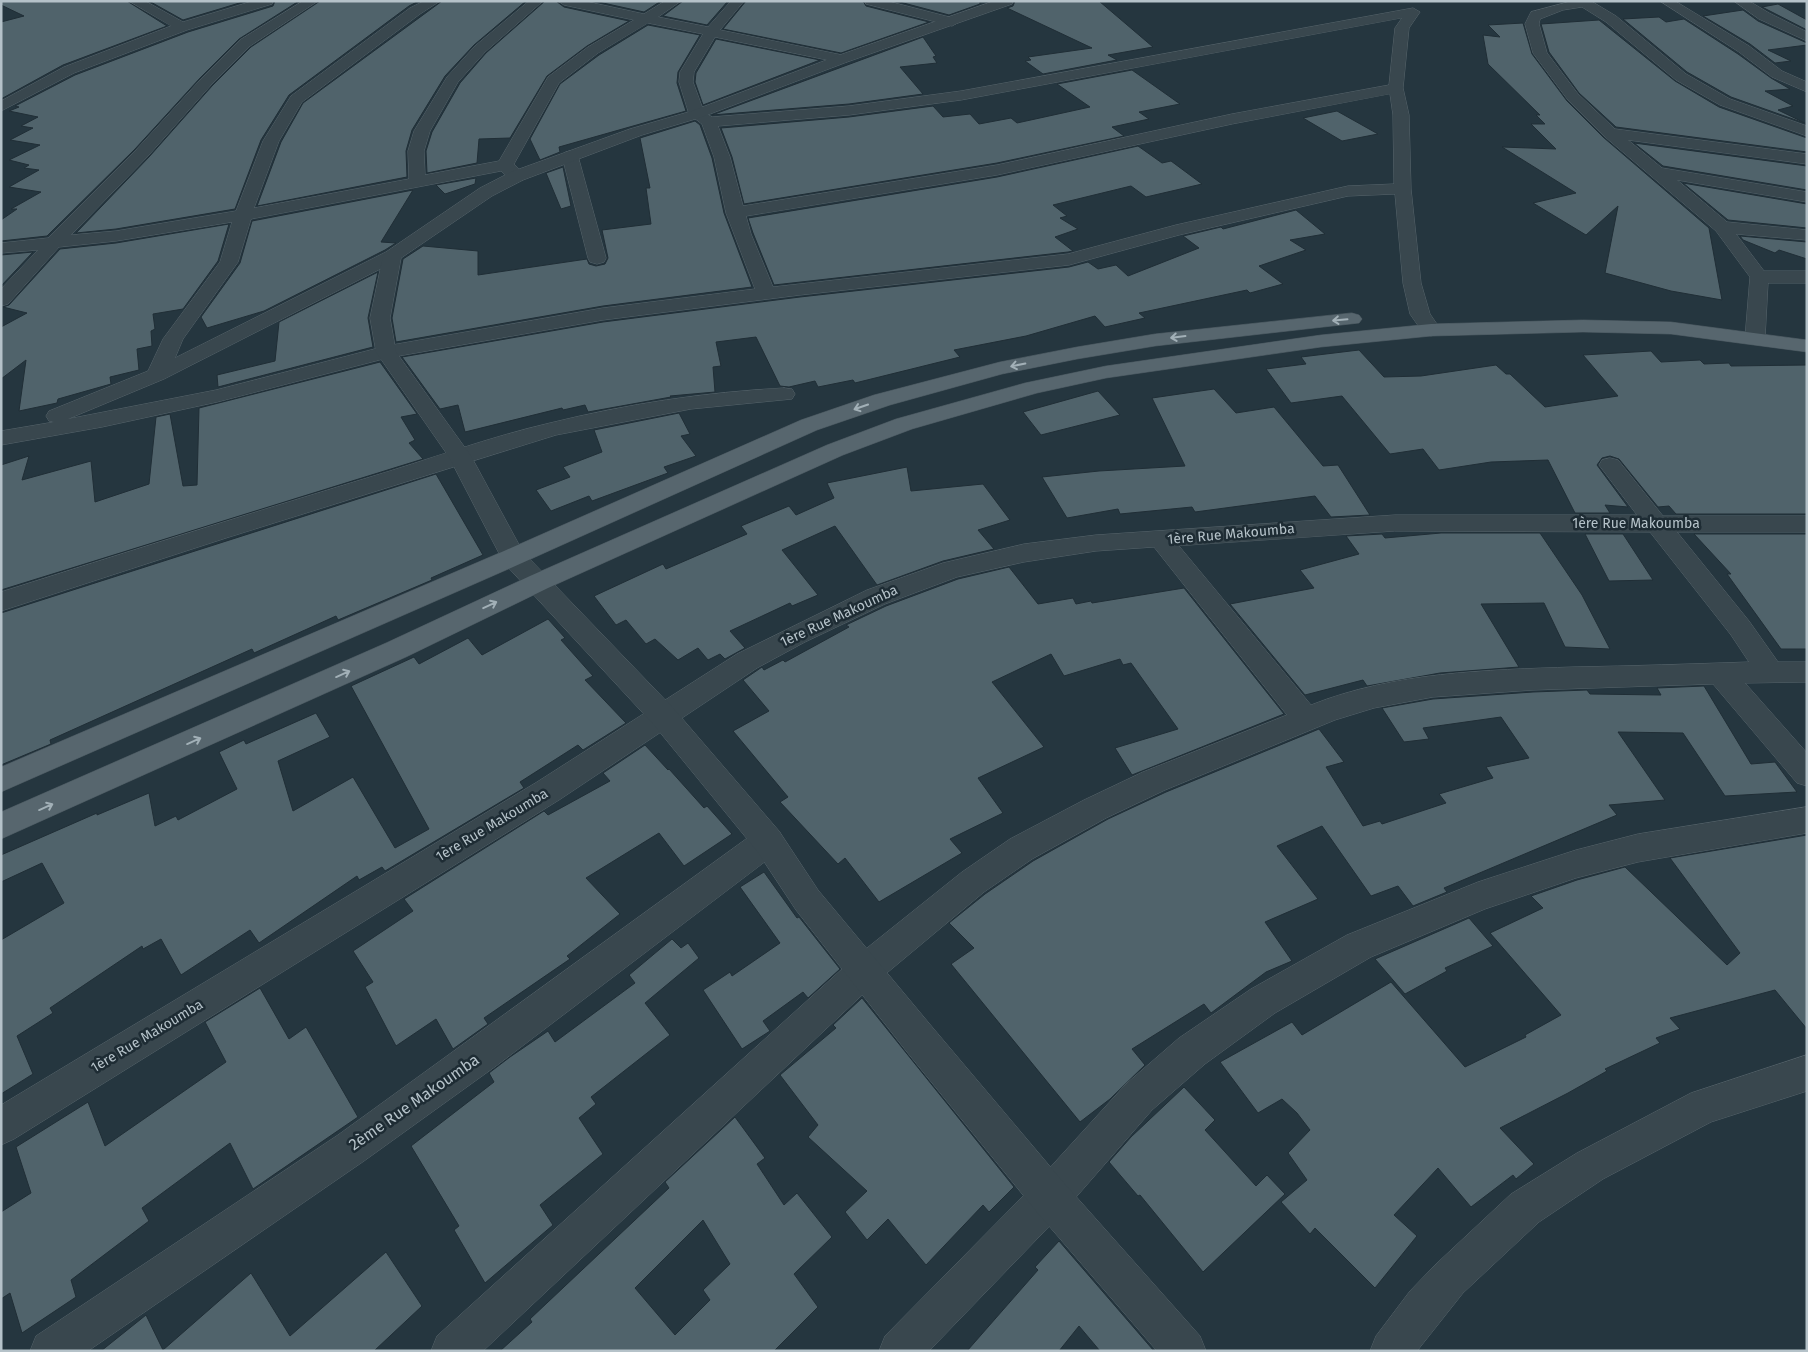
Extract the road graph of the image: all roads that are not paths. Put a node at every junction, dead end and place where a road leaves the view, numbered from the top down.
1 (135, 1) edge
2 (267, 1) edge
3 (312, 1) edge
4 (434, 1) edge
5 (537, 1) edge
6 (564, 1) edge
7 (675, 1) edge
8 (738, 1) edge
9 (871, 1) edge
10 (1008, 1) edge
11 (1666, 1) edge
12 (1740, 1) edge
13 (1582, 2) edge
14 (645, 18) junction
15 (952, 22) junction
16 (182, 27) junction
17 (712, 31) junction
18 (1807, 37) edge
19 (842, 58) junction
20 (1396, 88) junction
21 (1807, 88) edge
22 (1, 107) edge
23 (703, 118) junction
24 (1807, 131) edge
25 (1610, 133) junction
26 (570, 156) junction
27 (1807, 159) edge
28 (511, 170) junction
29 (1655, 172) junction
30 (417, 181) junction
31 (1403, 189) junction
32 (1807, 197) edge
33 (735, 212) junction
34 (243, 215) junction
35 (1722, 227) junction
36 (1807, 235) edge
37 (54, 242) junction
38 (10, 247) edge
39 (392, 256) junction
40 (597, 258) dead end
41 (1, 259) edge
42 (1759, 277) junction
43 (1807, 277) edge
44 (766, 293) junction
45 (1, 300) edge
46 (1426, 322) junction
47 (1754, 329) junction
48 (1807, 330) edge
49 (1807, 346) edge
50 (386, 352) junction
51 (157, 375) junction
52 (784, 394) dead end
53 (1, 437) edge
54 (460, 456) junction
55 (1610, 465) dead end
56 (1658, 523) junction
57 (1807, 524) edge
58 (1161, 539) junction
59 (513, 557) junction
60 (539, 582) junction
61 (1, 602) edge
62 (1770, 672) junction
63 (1807, 672) edge
64 (1720, 674) junction
65 (664, 717) junction
66 (1307, 720) junction
67 (1807, 774) edge
68 (1, 780) edge
69 (1807, 820) edge
70 (1, 826) edge
71 (768, 841) junction
72 (864, 971) junction
73 (1807, 1073) edge
74 (1, 1126) edge
75 (1050, 1197) junction
76 (51, 1351) edge
77 (452, 1351) edge
78 (900, 1351) edge
79 (1185, 1351) edge
80 (1391, 1351) edge

1 - 16 street
2 - 16 street
3 - 37 street
4 - 34 street
5 - 30 street
6 - 14 street
7 - 14 street
8 - 17 street
9 - 15 street
10 - 15 street
11 - 21 street
12 - 18 street
13 - 24 street
13 - 25 street
14 - 17 street
14 - 28 street
15 - 19 street
16 - 22 street
17 - 19 street
17 - 23 street
19 - 23 street
20 - 23 street
20 - 31 street
20 - 33 street
23 - 26 street
23 - 33 street
25 - 27 street
25 - 29 street
26 - 28 street
26 - 40 street
28 - 30 street
28 - 39 street
29 - 32 street
29 - 35 street
30 - 34 street
31 - 44 street
31 - 46 street
33 - 44 street
34 - 37 street
34 - 51 street
35 - 36 street
35 - 42 street
37 - 38 street
37 - 45 street
38 - 41 street
39 - 50 street
39 - 51 street
42 - 43 street
42 - 47 street
44 - 50 street
46 - 47 main road
46 -> 59 main road
46 - 60 main road
47 - 48 main road
47 - 49 main road
50 - 53 street
50 - 54 street
51 - 53 street
52 - 54 street
54 - 59 street
54 - 61 street
55 - 56 street
56 - 57 street, 1ère Rue Makoumba
56 - 58 street, 1ère Rue Makoumba
56 - 62 street
58 - 65 street, 1ère Rue Makoumba
58 - 66 street
59 - 60 street
59 - 68 main road
60 - 65 street
70 -> 60 main road
62 - 63 street
62 - 64 street
64 - 66 street
64 - 67 street
65 - 71 street
65 - 74 street, 1ère Rue Makoumba
66 - 72 street
69 - 75 street
71 - 72 street
71 - 76 street, 2ème Rue Makoumba
72 - 75 street
72 - 77 street
73 - 80 street
75 - 78 street
75 - 79 street

